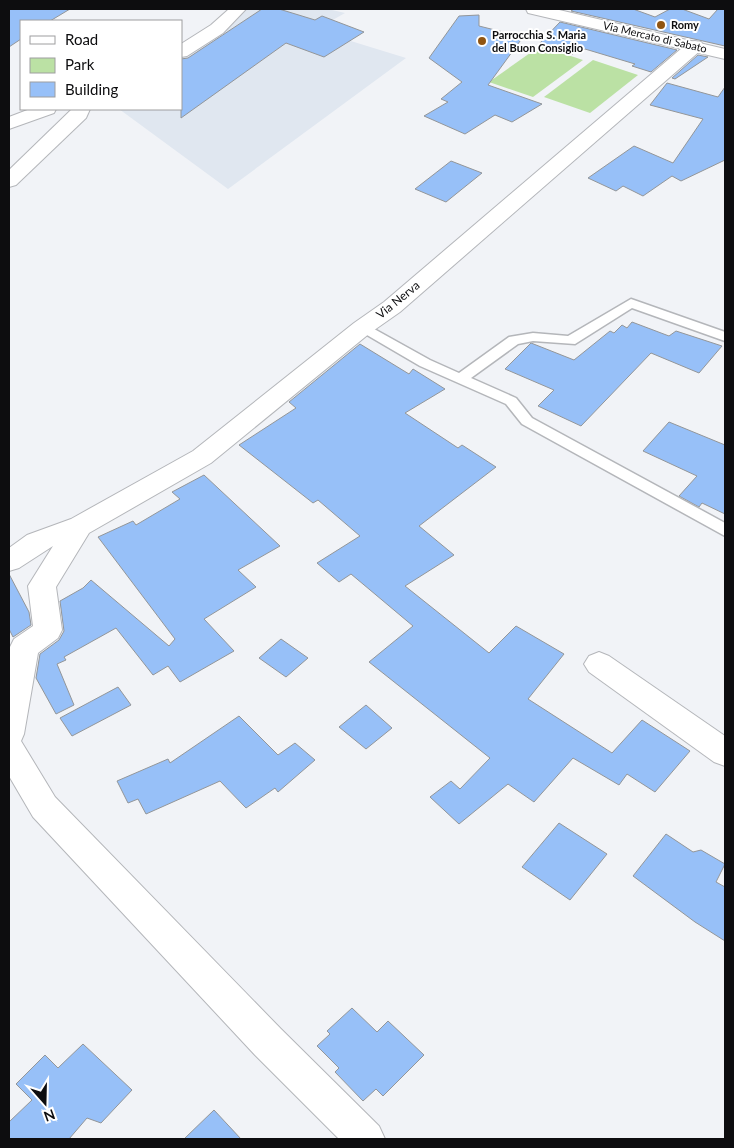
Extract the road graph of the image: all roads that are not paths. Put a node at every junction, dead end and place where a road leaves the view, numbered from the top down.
1 (238, 9) edge
2 (534, 9) edge
3 (567, 9) edge
4 (585, 21) junction
5 (695, 46) junction
6 (182, 51) edge
7 (725, 54) edge
8 (44, 110) edge
9 (81, 110) edge
10 (9, 123) edge
11 (9, 181) edge
12 (362, 328) junction
13 (725, 337) edge
14 (461, 378) junction
15 (80, 526) junction
16 (725, 530) edge
17 (9, 561) edge
18 (599, 664) dead end
19 (9, 734) edge
20 (9, 749) edge
21 (725, 753) edge
22 (366, 1139) edge

1 - 6 street
2 - 4 street, Via Mercato di Sabato
3 - 4 street
4 - 5 street, Via Mercato di Sabato
5 - 7 street, Via Mercato di Sabato
5 - 12 street, Via Nerva
8 - 10 street
9 - 11 street
12 - 14 lane
12 - 15 street, Via Nerva
13 - 14 lane
14 - 16 lane
15 - 17 street, Via Nerva
15 - 19 street
18 - 21 street
20 - 22 street

